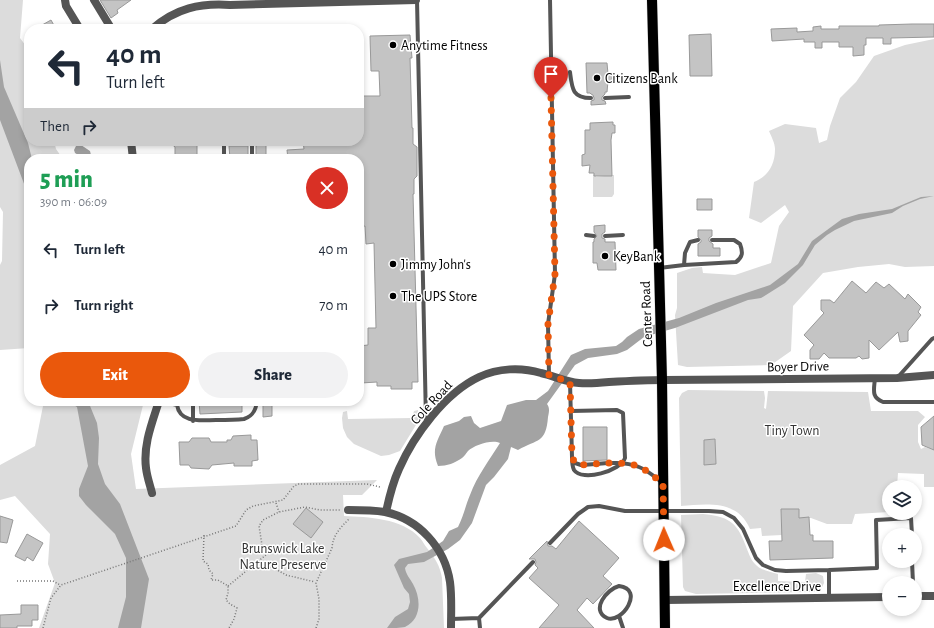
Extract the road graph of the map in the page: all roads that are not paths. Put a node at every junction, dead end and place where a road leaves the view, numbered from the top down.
1 (65, 0) edge
2 (94, 0) edge
3 (416, 0) edge
4 (550, 0) edge
5 (652, 0) edge
6 (211, 2) edge
7 (250, 2) edge
8 (77, 24) edge
9 (109, 24) edge
10 (158, 24) edge
11 (570, 72) dead end
12 (591, 98) dead end
13 (605, 98) dead end
14 (629, 98) dead end
15 (586, 235) dead end
16 (623, 235) dead end
17 (594, 236) dead end
18 (605, 236) dead end
19 (698, 240) dead end
20 (712, 240) dead end
21 (684, 264) junction
22 (659, 268) junction
23 (934, 338) edge
24 (934, 375) edge
25 (552, 376) junction
26 (875, 378) junction
27 (897, 378) junction
28 (662, 380) junction
29 (568, 381) junction
30 (934, 402) edge
31 (158, 406) edge
32 (178, 406) edge
33 (193, 406) edge
34 (256, 406) edge
35 (571, 411) junction
36 (194, 421) junction
37 (427, 424) junction
38 (572, 457) junction
39 (623, 463) junction
40 (663, 483) junction
41 (152, 493) dead end
42 (663, 510) junction
43 (386, 512) junction
44 (350, 514) road end
45 (912, 528) edge
46 (550, 543) dead end
47 (533, 562) dead end
48 (828, 570) junction
49 (922, 596) edge
50 (934, 596) edge
51 (882, 597) edge
52 (828, 599) junction
53 (665, 600) junction
54 (619, 616) junction
55 (479, 618) junction
56 (451, 619) junction
57 (451, 628) edge
58 (480, 628) edge
59 (623, 628) edge
60 (665, 628) edge

1 - 8 street
2 - 9 street
3 - 7 street
3 - 37 lane
4 - 25 lane
5 - 22 main road, Center Road
6 - 7 street
6 - 10 street
11 - 12 lane
13 - 14 lane
15 - 17 lane
16 - 18 lane
19 - 21 lane
20 - 21 lane
21 - 22 lane
22 - 28 main road, Center Road
23 - 27 lane
24 - 27 street, Boyer Drive
25 - 29 street, Cole Road
25 - 37 street, Cole Road
26 - 27 street, Boyer Drive
26 - 28 street, Boyer Drive
26 - 30 lane
28 - 29 street, Cole Road
28 - 40 main road, Center Road
29 - 35 lane
31 - 41 street
32 - 36 lane
33 - 36 lane
34 - 36 lane
35 - 38 lane
35 - 39 lane
37 - 43 street, Cole Road
38 - 39 lane
38 - 39 lane
39 - 40 lane
40 - 42 main road, Center Road
42 - 46 lane
42 - 48 lane
42 - 53 main road, Center Road
43 - 44 street
43 - 56 street
45 - 48 lane
47 - 55 lane
48 - 52 lane
49 - 50 street
51 - 52 street, Excellence Drive
52 - 53 street, Excellence Drive
53 - 60 main road, Center Road
54 - 54 lane
54 - 59 lane
55 - 56 lane
55 - 58 lane
56 - 57 street

